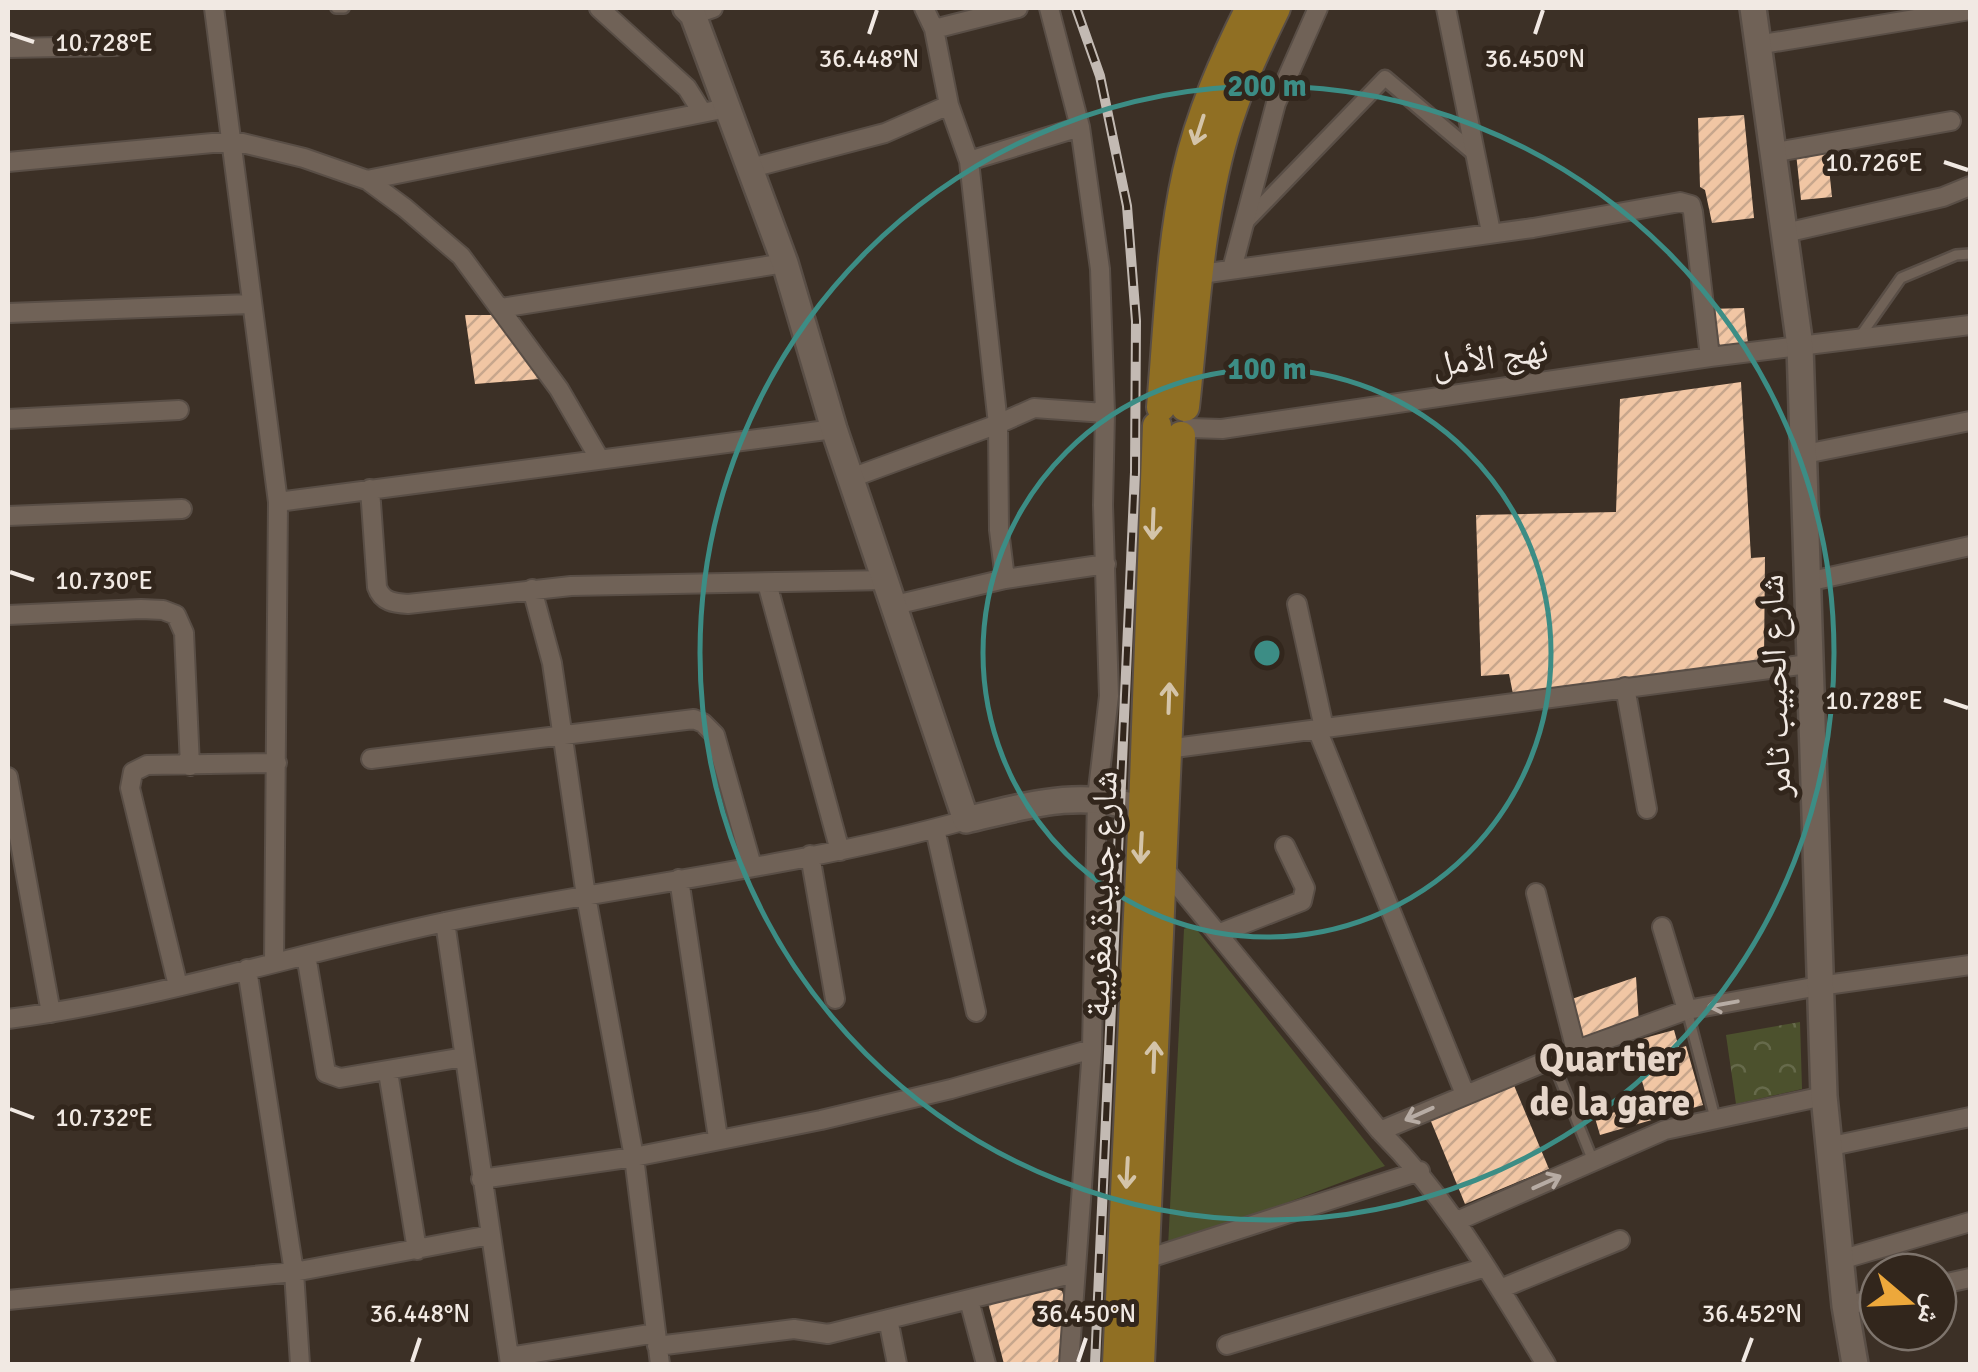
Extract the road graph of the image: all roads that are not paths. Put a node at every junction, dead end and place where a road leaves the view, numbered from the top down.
1 (214, 8) edge
2 (336, 8) edge
3 (344, 8) edge
4 (599, 8) edge
5 (924, 8) edge
6 (1018, 8) edge
7 (1049, 8) edge
8 (1250, 8) edge
9 (1276, 8) edge
10 (1318, 8) edge
11 (1446, 8) edge
12 (1753, 8) edge
13 (698, 10) edge
14 (1970, 10) edge
15 (934, 29) junction
16 (1757, 45) junction
17 (115, 46) dead end
18 (8, 48) edge
19 (949, 105) junction
20 (715, 110) junction
21 (1951, 121) dead end
22 (1080, 127) junction
23 (234, 141) junction
24 (1771, 153) junction
25 (1475, 154) junction
26 (968, 161) junction
27 (8, 162) edge
28 (751, 168) junction
29 (366, 180) junction
30 (1970, 186) edge
31 (1244, 223) junction
32 (1490, 232) junction
33 (1785, 233) junction
34 (1970, 254) edge
35 (785, 263) junction
36 (1232, 269) junction
37 (1200, 274) junction
38 (250, 304) junction
39 (501, 308) junction
40 (8, 313) edge
41 (1970, 325) edge
42 (1859, 338) junction
43 (1800, 346) junction
44 (1710, 358) junction
45 (179, 410) dead end
46 (1104, 413) junction
47 (8, 418) edge
48 (1175, 421) junction
49 (1970, 421) edge
50 (998, 424) junction
51 (834, 428) junction
52 (1805, 454) junction
53 (598, 458) junction
54 (851, 478) junction
55 (370, 489) junction
56 (278, 502) junction
57 (182, 510) dead end
58 (8, 516) edge
59 (1970, 546) edge
60 (1106, 564) junction
61 (1004, 578) junction
62 (1807, 582) junction
63 (768, 583) junction
64 (532, 588) junction
65 (891, 592) junction
66 (1297, 604) dead end
67 (8, 615) edge
68 (1808, 664) junction
69 (1625, 687) junction
70 (1320, 728) junction
71 (562, 734) junction
72 (1167, 749) junction
73 (371, 759) dead end
74 (277, 763) junction
75 (190, 766) junction
76 (8, 776) edge
77 (1098, 798) junction
78 (1143, 809) junction
79 (1647, 809) dead end
80 (966, 820) junction
81 (935, 828) junction
82 (1285, 846) dead end
83 (840, 851) junction
84 (810, 855) junction
85 (752, 866) junction
86 (1162, 866) junction
87 (679, 879) junction
88 (1536, 893) dead end
89 (586, 896) junction
90 (445, 922) junction
91 (1662, 928) dead end
92 (1218, 934) junction
93 (306, 955) junction
94 (274, 963) junction
95 (1970, 965) edge
96 (247, 969) junction
97 (178, 986) junction
98 (1819, 986) junction
99 (836, 999) dead end
100 (1688, 1010) junction
101 (976, 1012) dead end
102 (51, 1013) junction
103 (8, 1019) edge
104 (1092, 1049) junction
105 (1576, 1050) junction
106 (464, 1057) junction
107 (1552, 1059) junction
108 (388, 1072) junction
109 (1464, 1094) junction
110 (1824, 1096) junction
111 (1970, 1117) edge
112 (1716, 1118) junction
113 (1380, 1132) junction
114 (718, 1138) junction
115 (1827, 1146) junction
116 (634, 1157) junction
117 (1593, 1162) junction
118 (1420, 1171) junction
119 (481, 1179) junction
120 (1457, 1221) junction
121 (1970, 1222) edge
122 (490, 1235) junction
123 (1620, 1240) dead end
124 (417, 1250) junction
125 (1840, 1260) junction
126 (1134, 1263) junction
127 (1486, 1268) junction
128 (294, 1272) junction
129 (1075, 1274) junction
130 (1500, 1289) junction
131 (8, 1300) edge
132 (968, 1300) junction
133 (1858, 1303) edge
134 (1845, 1306) junction
135 (888, 1319) junction
136 (1227, 1345) dead end
137 (658, 1348) edge
138 (509, 1361) edge
139 (300, 1364) edge
140 (897, 1364) edge
141 (986, 1364) edge
142 (1069, 1364) edge
143 (1117, 1364) edge
144 (1140, 1364) edge
145 (1546, 1364) edge
146 (1855, 1364) edge

1 - 23 street
2 - 3 lane
4 - 20 street
5 - 15 street
6 - 15 street
7 - 22 street
8 -> 48 main road
9 - 37 main road
10 - 31 street
11 - 25 street
12 - 16 main road, شارع الحبيب ثامر
13 - 20 main road
14 - 16 street
15 - 19 street
16 - 24 main road, شارع الحبيب ثامر
17 - 18 street
19 - 26 street
19 - 28 street
20 - 28 main road
20 - 29 street
21 - 24 street
22 - 26 street
22 - 46 street
23 - 27 street
23 - 29 street
23 - 38 street
24 - 33 main road, شارع الحبيب ثامر
25 - 31 street
25 - 32 street
26 - 50 street
28 - 35 main road
29 - 39 street
30 - 33 street
31 - 36 street
32 - 36 street
32 - 44 street
33 - 43 main road, شارع الحبيب ثامر
34 - 42 lane
35 - 39 street
35 - 51 main road
36 - 37 street
37 - 48 main road
38 - 40 street
38 - 56 street
39 - 53 street
41 - 42 street, نهج الأمل
42 - 43 street, نهج الأمل
43 - 44 street, نهج الأمل
43 - 52 main road, شارع الحبيب ثامر
44 - 48 street, نهج الأمل
45 - 47 street
46 - 50 street
46 - 60 street
72 -> 48 main road, شارع جديدة مغربية
48 -> 78 main road, شارع جديدة مغربية
49 - 52 street
50 - 54 street
50 - 61 street
51 - 53 street
51 - 54 main road
52 - 62 main road, شارع الحبيب ثامر
53 - 55 street
54 - 65 main road
55 - 56 street
55 - 64 street
56 - 74 street
57 - 58 street
59 - 62 street
60 - 61 street
60 - 77 street
61 - 65 street
62 - 68 main road, شارع الحبيب ثامر
63 - 64 street
63 - 65 street
63 - 83 street
64 - 71 street
65 - 80 main road
66 - 70 street
67 - 75 street
68 - 69 street
68 - 98 main road, شارع الحبيب ثامر
69 - 70 street
69 - 79 street
70 - 72 street
70 - 109 street
71 - 73 street
71 - 85 street
71 - 89 street
72 - 86 main road, شارع جديدة مغربية
74 - 75 street
74 - 94 street
75 - 97 street
76 - 102 street
77 - 78 main road
77 - 80 main road
77 - 104 street
78 -> 126 main road, شارع جديدة مغربية
80 - 81 street
81 - 83 street
81 - 101 street
82 - 92 street
83 - 84 street
84 - 85 street
84 - 99 street
85 - 87 street
86 - 92 street
126 -> 86 main road, شارع جديدة مغربية
87 - 89 street
87 - 114 street
88 - 105 street
89 - 90 street
89 - 116 street
90 - 93 street
90 - 106 street
91 - 100 street
92 - 113 street
93 - 94 street
93 - 108 street
94 - 96 street
95 - 98 street
96 - 97 street
96 - 128 street
97 - 102 street
98 -> 100 street
98 - 110 main road, شارع الحبيب ثامر
100 - 105 street
100 - 112 lane
102 - 103 street
104 - 114 street
104 - 129 street
105 - 107 street
106 - 108 street
106 - 119 street
107 - 109 street
107 - 117 lane
108 - 124 street
109 -> 113 street
110 - 112 street
110 - 115 main road, شارع الحبيب ثامر
111 - 115 street
112 - 117 street
113 - 118 street
114 - 116 street
115 - 125 main road, شارع الحبيب ثامر
116 - 119 street
116 - 137 street
120 -> 117 street
118 - 120 street
118 - 126 street
119 - 122 street
120 - 127 street
121 - 125 street
122 - 124 street
122 - 138 street
123 - 130 street
124 - 128 street
125 - 134 main road, شارع الحبيب ثامر
126 - 143 main road, شارع جديدة مغربية
126 - 144 main road, شارع جديدة مغربية
127 - 130 street
127 - 136 street
128 - 131 street
128 - 139 street
129 - 132 street
129 - 142 street
130 - 145 street
132 - 135 street
132 - 141 street
133 - 134 street
134 - 146 main road, شارع الحبيب ثامر
135 - 137 street
135 - 140 street
137 - 138 street

